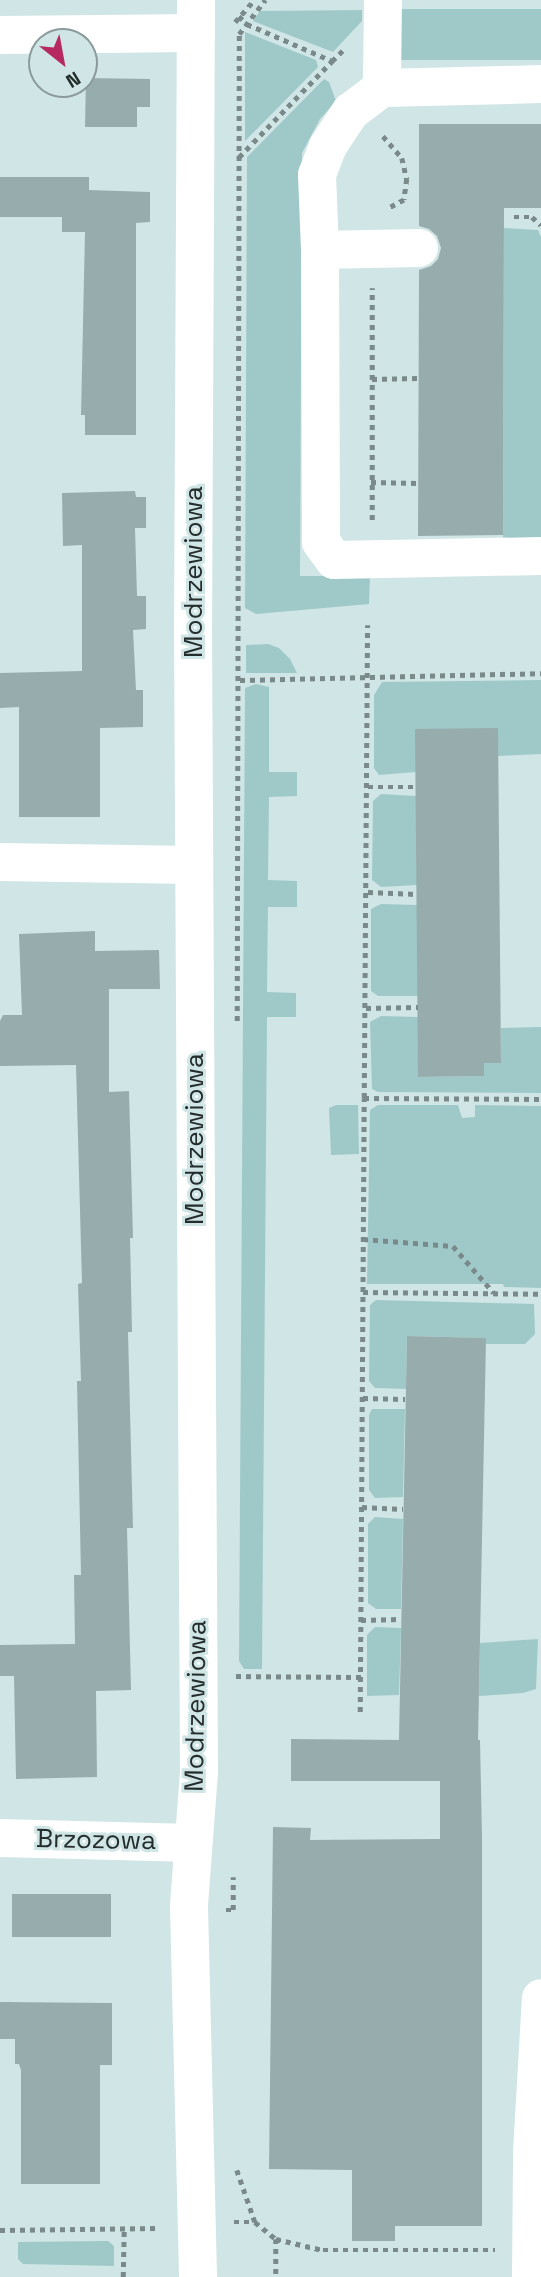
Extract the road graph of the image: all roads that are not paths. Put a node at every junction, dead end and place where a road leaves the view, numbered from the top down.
1 (196, 13) edge
2 (383, 14) edge
3 (0, 35) edge
4 (541, 83) edge
5 (382, 88) junction
6 (419, 248) dead end
7 (320, 250) junction
8 (541, 556) edge
9 (0, 862) edge
10 (194, 865) junction
11 (0, 1838) edge
12 (191, 1843) junction
13 (541, 1998) edge
14 (537, 2152) edge
15 (531, 2264) edge
16 (198, 2277) edge

1 - 3 street
1 - 10 street, Modrzewiowa
2 - 5 street
4 - 5 street
5 - 7 street
6 - 7 street
7 - 8 street
9 - 10 street
10 - 12 street, Modrzewiowa
11 - 12 street, Brzozowa
12 - 16 street, Modrzewiowa
13 - 14 street
14 - 15 street

